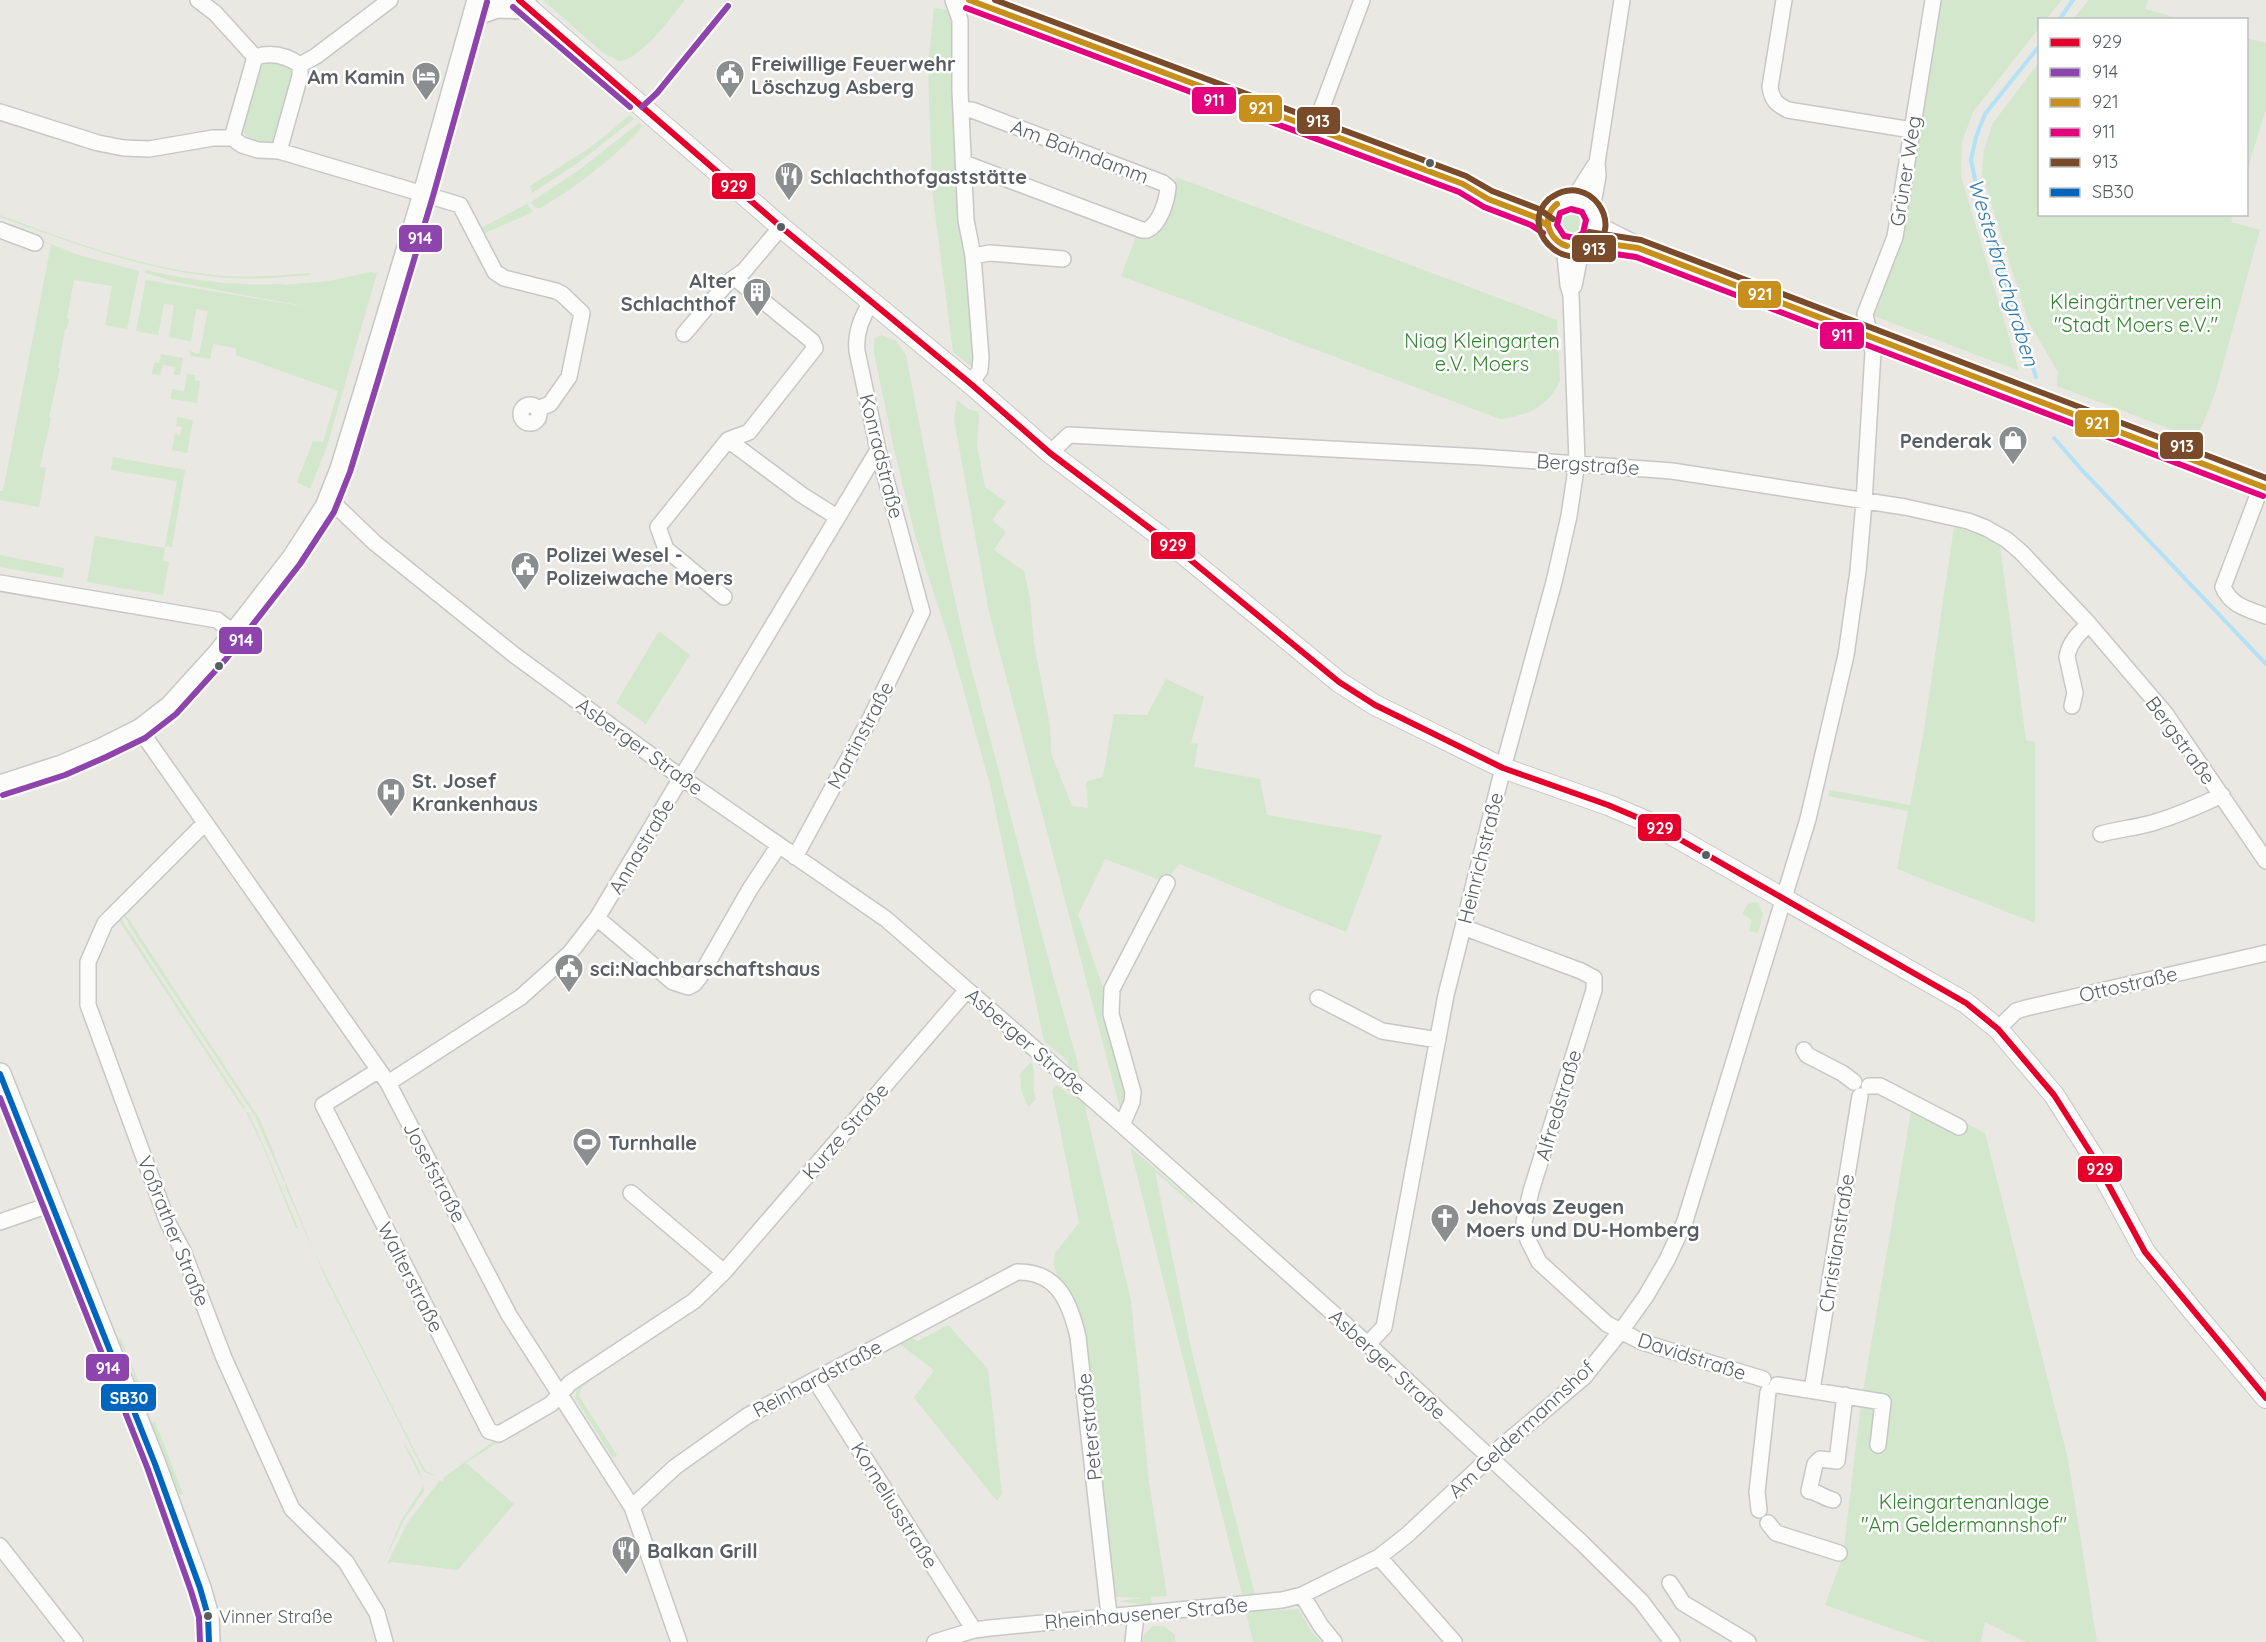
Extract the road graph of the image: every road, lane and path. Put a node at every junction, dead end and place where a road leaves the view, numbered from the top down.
1 (198, 0) edge
2 (390, 0) edge
3 (953, 0) edge
4 (969, 0) edge
5 (1362, 0) edge
6 (1622, 0) edge
7 (1785, 0) edge
8 (1933, 0) edge
9 (524, 4) edge
10 (477, 8) edge
11 (255, 57) junction
12 (300, 65) junction
13 (962, 110) junction
14 (0, 112) edge
15 (1314, 129) junction
16 (1912, 130) junction
17 (232, 138) junction
18 (279, 151) junction
19 (964, 163) junction
20 (1463, 184) junction
21 (424, 194) junction
22 (1579, 224) junction
23 (781, 227) junction
24 (0, 230) edge
25 (36, 243) dead end
26 (973, 256) junction
27 (1063, 259) dead end
28 (735, 278) junction
29 (872, 301) junction
30 (684, 334) dead end
31 (1870, 337) junction
32 (971, 384) junction
33 (538, 409) dead end
34 (728, 440) junction
35 (878, 450) junction
36 (1050, 453) junction
37 (1577, 462) junction
38 (2264, 488) edge
39 (329, 499) junction
40 (1864, 502) junction
41 (837, 517) junction
42 (0, 583) edge
43 (724, 597) dead end
44 (922, 612) joint
45 (2266, 616) edge
46 (2089, 624) junction
47 (234, 633) junction
48 (2073, 706) dead end
49 (140, 730) junction
50 (1503, 768) junction
51 (682, 778) junction
52 (0, 786) edge
53 (2222, 795) junction
54 (204, 824) junction
55 (2101, 834) dead end
56 (778, 845) junction
57 (795, 857) junction
58 (2266, 861) edge
59 (1167, 883) dead end
60 (1784, 900) junction
61 (597, 918) junction
62 (1463, 927) junction
63 (2266, 953) edge
64 (967, 990) junction
65 (1318, 998) dead end
66 (1998, 1029) junction
67 (1438, 1040) junction
68 (1804, 1050) dead end
69 (379, 1070) junction
70 (0, 1074) edge
71 (388, 1083) junction
72 (1861, 1088) junction
73 (1122, 1125) junction
74 (1959, 1126) dead end
75 (631, 1193) dead end
76 (52, 1204) junction
77 (0, 1222) edge
78 (724, 1272) junction
79 (1017, 1272) joint
80 (1621, 1331) junction
81 (1368, 1344) junction
82 (815, 1380) junction
83 (1769, 1385) junction
84 (1812, 1390) junction
85 (561, 1394) junction
86 (1845, 1395) junction
87 (2266, 1398) edge
88 (1878, 1444) dead end
89 (1490, 1457) junction
90 (1833, 1500) dead end
91 (632, 1507) junction
92 (0, 1546) edge
93 (1839, 1553) dead end
94 (1379, 1557) junction
95 (1670, 1582) dead end
96 (1302, 1595) junction
97 (1136, 1614) junction
98 (1109, 1616) junction
99 (974, 1630) junction
100 (75, 1642) edge
101 (209, 1642) edge
102 (385, 1642) edge
103 (679, 1642) edge
104 (935, 1642) edge
105 (1133, 1642) edge
106 (1334, 1642) edge
107 (1454, 1642) edge
108 (1672, 1642) edge
109 (1748, 1642) edge

1 - 11 street
2 - 12 street
3 - 13 street
4 - 15 main road
5 - 15 street
6 - 22 street, Heinrichstraße
7 - 16 street
8 - 16 street, Grüner Weg
9 - 10 main road
9 - 23 street
10 - 21 main road
11 - 12 street
11 - 17 street
12 - 18 street
13 - 19 street
13 - 19 street, Am Bahndamm
14 - 17 street
15 - 20 main road
16 - 31 street, Grüner Weg
17 - 18 street
18 - 21 street
19 - 26 street
20 - 22 main road
20 - 22 main road
21 - 33 street
21 - 39 main road
22 - 31 main road
22 - 37 street, Heinrichstraße
23 - 28 street
23 - 29 street
24 - 25 street
26 - 27 street
26 - 32 street
28 - 30 street
28 - 34 street
29 - 32 street
29 - 35 street, Konradstraße
31 - 38 main road
31 - 40 street, Am Geldermannshof
32 - 36 street
34 - 41 street
34 - 43 street
35 - 41 street, Annastraße
35 - 44 street, Konradstraße
36 - 37 street, Bergstraße
36 - 50 street
37 - 40 street, Bergstraße
37 - 50 street, Heinrichstraße
38 - 45 street
39 - 47 main road
39 - 51 street, Asberger Straße
40 - 46 street, Bergstraße
40 - 60 street, Am Geldermannshof
41 - 51 street, Annastraße
42 - 47 street
44 - 57 street, Martinstraße
46 - 48 street
46 - 53 street, Bergstraße
47 - 49 main road
49 - 52 main road
49 - 54 street, Josefstraße
50 - 60 street
50 - 62 street, Heinrichstraße
51 - 56 street, Asberger Straße
51 - 61 street, Annastraße
53 - 55 street
53 - 58 street, Bergstraße
54 - 69 street, Josefstraße
54 - 102 street, Voßrather Straße
56 - 57 street, Asberger Straße
56 - 61 street
57 - 64 street, Asberger Straße
59 - 73 street
60 - 66 street
60 - 80 street, Am Geldermannshof
61 - 71 street, Annastraße
62 - 67 street, Heinrichstraße
62 - 80 street, Alfredstraße
63 - 66 street, Ottostraße
64 - 73 street, Asberger Straße
64 - 78 street, Kurze Straße
65 - 67 street
66 - 87 street
67 - 81 street, Heinrichstraße
68 - 72 street
69 - 71 street, Josefstraße
69 - 85 street, Walterstraße
70 - 76 main road
71 - 85 street, Josefstraße
72 - 74 street
72 - 84 street, Christianstraße
73 - 81 street, Asberger Straße
75 - 78 street
76 - 77 street
76 - 101 main road
78 - 85 street, Kurze Straße
79 - 82 street, Reinhardstraße
79 - 98 street, Peterstraße
80 - 83 street, Davidstraße
80 - 89 street, Am Geldermannshof
81 - 89 street, Asberger Straße
82 - 91 street, Reinhardstraße
82 - 99 street, Korneliusstraße
83 - 84 street, Davidstraße
83 - 93 street, Davidstraße
84 - 86 street, Davidstraße
85 - 91 street, Josefstraße
86 - 88 street, Davidstraße
86 - 90 street
89 - 94 street, Am Geldermannshof
89 - 108 street, Asberger Straße
91 - 103 street, Josefstraße
92 - 100 street
94 - 96 street, Am Geldermannshof
94 - 107 street
95 - 109 street
96 - 97 street, Rheinhausener Straße
96 - 106 street
97 - 98 street, Rheinhausener Straße
97 - 105 street
98 - 99 street, Rheinhausener Straße
99 - 104 street, Rheinhausener Straße

